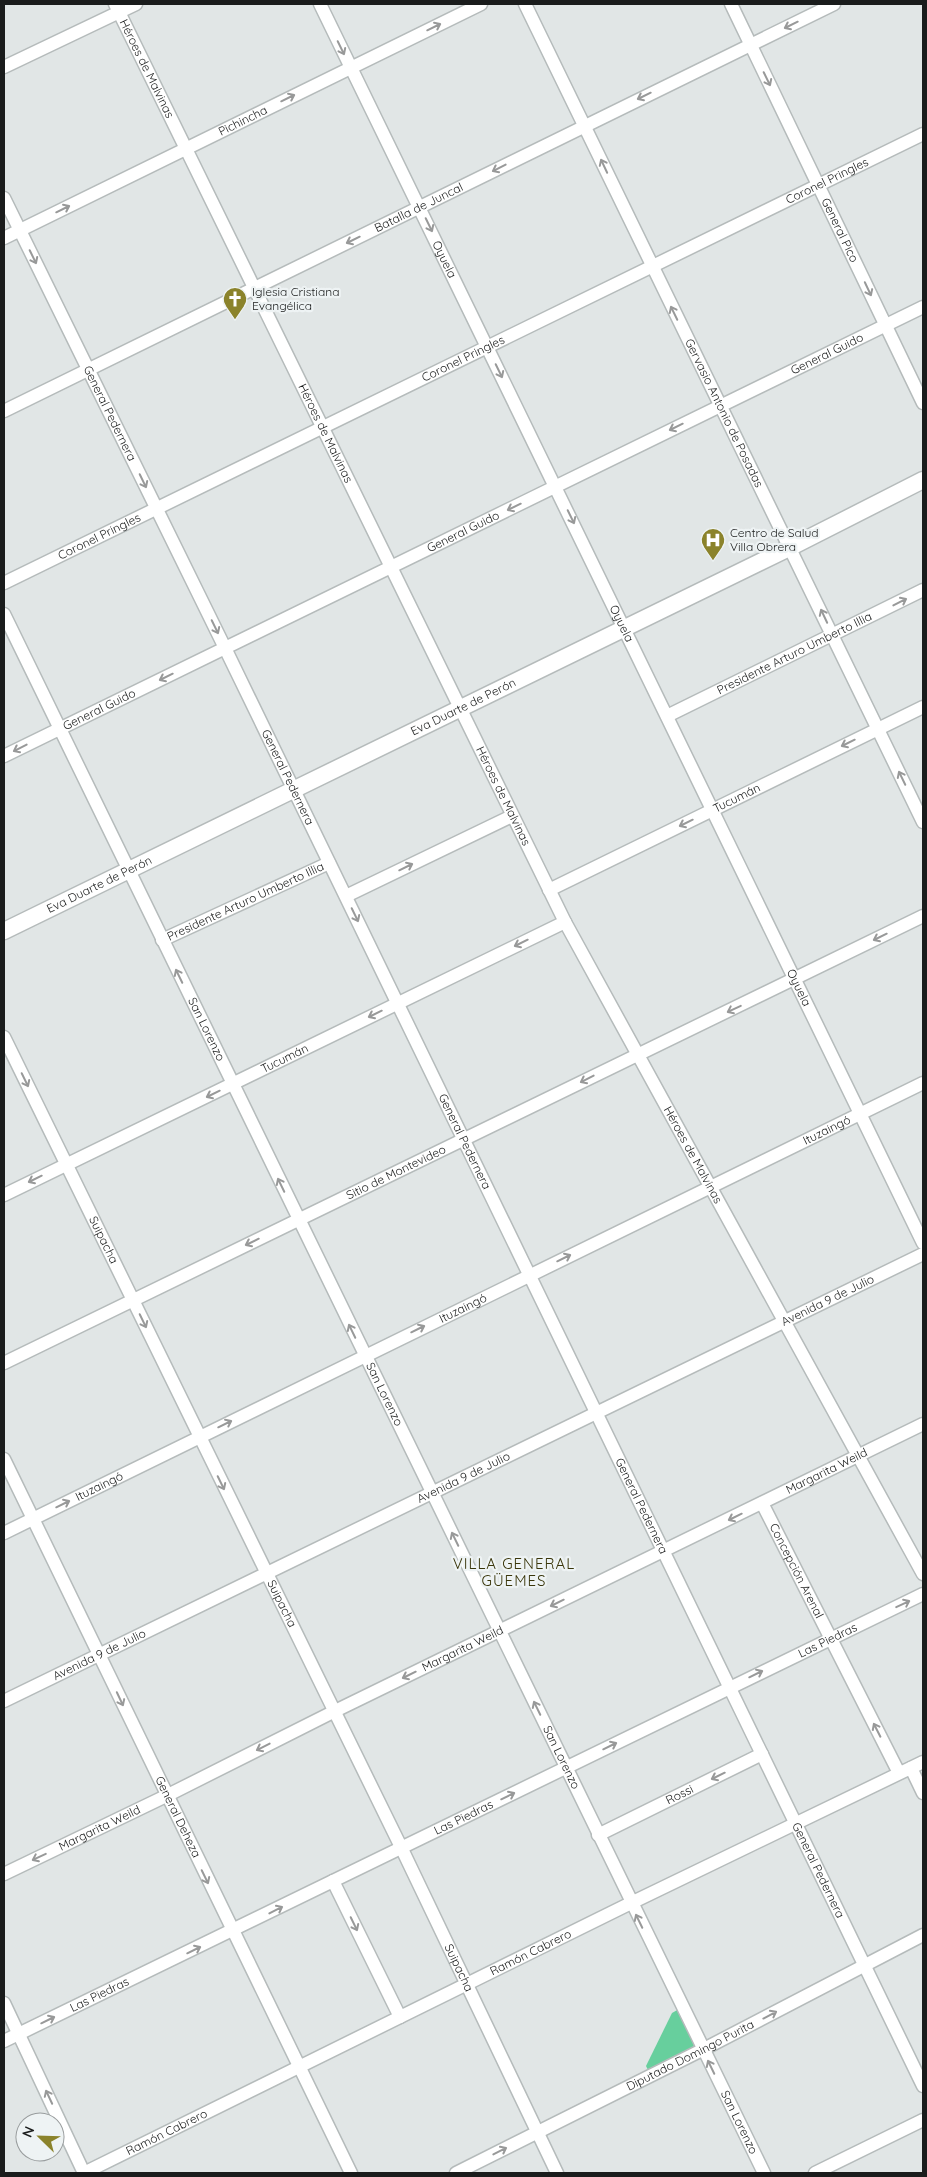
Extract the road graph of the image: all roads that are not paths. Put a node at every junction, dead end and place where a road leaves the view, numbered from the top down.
1 (136, 4) edge
2 (320, 4) edge
3 (481, 4) edge
4 (525, 4) edge
5 (731, 4) edge
6 (834, 4) edge
7 (117, 8) edge
8 (751, 45) junction
9 (4, 67) edge
10 (351, 67) junction
11 (585, 125) junction
12 (923, 134) edge
13 (186, 149) junction
14 (819, 185) junction
15 (4, 198) edge
16 (420, 207) junction
17 (20, 230) junction
18 (4, 238) edge
19 (652, 266) junction
20 (253, 288) junction
21 (923, 307) edge
22 (885, 326) junction
23 (487, 347) junction
24 (88, 370) junction
25 (923, 403) edge
26 (719, 405) junction
27 (4, 411) edge
28 (322, 428) junction
29 (923, 480) edge
30 (556, 487) junction
31 (156, 508) junction
32 (791, 547) junction
33 (390, 567) junction
34 (4, 583) edge
35 (923, 590) edge
36 (4, 614) edge
37 (624, 628) junction
38 (833, 635) junction
39 (225, 648) junction
40 (923, 707) edge
41 (459, 708) junction
42 (667, 716) junction
43 (60, 728) junction
44 (878, 728) junction
45 (4, 756) edge
46 (292, 789) junction
47 (712, 810) junction
48 (512, 816) junction
49 (923, 822) edge
50 (329, 863) junction
51 (128, 870) junction
52 (549, 890) junction
53 (346, 896) junction
54 (923, 916) edge
55 (565, 922) junction
56 (4, 931) edge
57 (162, 940) junction
58 (794, 980) junction
59 (398, 1003) junction
60 (4, 1036) edge
61 (636, 1054) junction
62 (923, 1083) edge
63 (232, 1084) junction
64 (860, 1114) junction
65 (464, 1141) junction
66 (67, 1164) junction
67 (710, 1185) junction
68 (4, 1194) edge
69 (298, 1219) junction
70 (923, 1243) edge
71 (923, 1254) edge
72 (528, 1276) junction
73 (133, 1301) junction
74 (784, 1322) junction
75 (364, 1355) junction
76 (4, 1363) edge
77 (597, 1413) junction
78 (923, 1424) edge
79 (200, 1437) junction
80 (857, 1457) junction
81 (4, 1459) edge
82 (432, 1493) junction
83 (762, 1504) junction
84 (33, 1519) junction
85 (4, 1533) edge
86 (663, 1552) junction
87 (923, 1574) edge
88 (266, 1575) junction
89 (923, 1594) edge
90 (500, 1630) junction
91 (830, 1638) junction
92 (99, 1655) junction
93 (730, 1687) junction
94 (4, 1701) edge
95 (333, 1712) junction
96 (762, 1754) junction
97 (923, 1762) edge
98 (566, 1767) junction
99 (905, 1771) junction
100 (923, 1794) edge
101 (166, 1796) junction
102 (796, 1824) junction
103 (598, 1835) junction
104 (401, 1847) junction
105 (4, 1874) edge
106 (333, 1881) junction
107 (631, 1903) junction
108 (232, 1932) junction
109 (923, 1935) edge
110 (865, 1964) junction
111 (466, 1985) junction
112 (4, 2003) edge
113 (400, 2017) junction
114 (19, 2034) junction
115 (4, 2041) edge
116 (702, 2050) junction
117 (300, 2066) junction
118 (923, 2086) edge
119 (923, 2120) edge
120 (537, 2133) junction
121 (84, 2173) edge
122 (351, 2173) edge
123 (456, 2173) edge
124 (557, 2173) edge
125 (764, 2173) edge
126 (815, 2173) edge

1 - 7 street
2 -> 10 street, Oyuela
10 -> 3 street, Pichincha
4 - 11 street, Gervasio Antonio de Posadas
5 - 8 street, General Pico
6 -> 8 street, Batalla de Juncal
7 - 9 street
7 - 13 street, Héroes de Malvinas
8 -> 11 street, Batalla de Juncal
8 -> 14 street, General Pico
13 -> 10 street, Pichincha
10 - 16 street, Oyuela
11 -> 16 street, Batalla de Juncal
19 -> 11 street, Gervasio Antonio de Posadas
12 - 14 street, Coronel Pringles
17 -> 13 street, Pichincha
13 - 20 street, Héroes de Malvinas
14 - 19 street, Coronel Pringles
14 -> 22 street, General Pico
15 - 17 street, General Pedernera
16 -> 20 street, Batalla de Juncal
16 -> 23 street, Oyuela
17 - 18 street, Pichincha
17 -> 24 street, General Pedernera
19 - 23 street, Coronel Pringles
26 -> 19 street, Gervasio Antonio de Posadas
20 - 24 street, Batalla de Juncal
20 - 28 street, Héroes de Malvinas
21 - 22 street, General Guido
22 - 25 street, General Pico
22 - 26 street, General Guido
23 - 28 street, Coronel Pringles
23 -> 30 street, Oyuela
24 - 27 street, Batalla de Juncal
24 -> 31 street, General Pedernera
26 -> 30 street, General Guido
26 - 32 street, Gervasio Antonio de Posadas
28 - 31 street, Coronel Pringles
28 - 33 street, Héroes de Malvinas
29 - 32 main road, Eva Duarte de Perón
30 -> 33 street, General Guido
30 -> 37 street, Oyuela
31 - 34 street, Coronel Pringles
31 -> 39 street, General Pedernera
32 - 37 main road, Eva Duarte de Perón
38 -> 32 street, Gervasio Antonio de Posadas
33 - 39 street, General Guido
33 - 41 street, Héroes de Malvinas
38 -> 35 street, Presidente Arturo Umberto Illia
36 - 43 street, San Lorenzo
37 - 41 main road, Eva Duarte de Perón
37 - 42 street, Oyuela
38 - 42 street, Presidente Arturo Umberto Illia
38 - 44 street, Gervasio Antonio de Posadas
39 -> 43 street, General Guido
39 - 46 street, General Pedernera
40 - 44 street, Tucumán
41 - 46 main road, Eva Duarte de Perón
41 - 48 street, Héroes de Malvinas
42 - 47 street, Oyuela
43 -> 45 street, General Guido
43 - 51 street, San Lorenzo
44 -> 47 street, Tucumán
49 -> 44 street, Gervasio Antonio de Posadas
46 - 50 street, General Pedernera
46 - 51 main road, Eva Duarte de Perón
47 -> 52 street, Tucumán
47 - 58 street, Oyuela
48 - 52 street, Héroes de Malvinas
53 -> 48 street
50 - 53 street, General Pedernera
50 - 57 street, Presidente Arturo Umberto Illia
51 - 56 main road, Eva Duarte de Perón
51 - 57 street, San Lorenzo
52 - 55 street, Héroes de Malvinas
53 -> 59 street, General Pedernera
54 -> 58 street, Sitio de Montevideo
55 -> 59 street, Tucumán
55 - 61 street, Héroes de Malvinas
63 -> 57 street, San Lorenzo
58 -> 61 street, Sitio de Montevideo
58 - 64 street, Oyuela
59 -> 63 street, Tucumán
59 - 65 street, General Pedernera
60 -> 66 street, Suipacha
61 -> 65 street, Sitio de Montevideo
61 - 67 street, Héroes de Malvinas
62 - 64 street, Ituzaingó
63 -> 66 street, Tucumán
69 -> 63 street, San Lorenzo
64 - 67 street, Ituzaingó
64 - 70 street, Oyuela
65 - 69 street, Sitio de Montevideo
65 - 72 street, General Pedernera
66 -> 68 street, Tucumán
66 - 73 street, Suipacha
72 -> 67 street, Ituzaingó
67 - 74 street, Héroes de Malvinas
69 -> 73 street, Sitio de Montevideo
75 -> 69 street, San Lorenzo
71 - 74 street, Avenida 9 de Julio
75 -> 72 street, Ituzaingó
72 - 77 street, General Pedernera
73 - 76 street, Sitio de Montevideo
73 -> 79 street, Suipacha
74 - 77 street, Avenida 9 de Julio
74 - 80 street, Héroes de Malvinas
79 -> 75 street, Ituzaingó
75 - 82 street, San Lorenzo
77 - 82 street, Avenida 9 de Julio
77 - 86 street, General Pedernera
78 - 80 street, Margarita Weild
84 -> 79 street, Ituzaingó
79 -> 88 street, Suipacha
80 - 83 street, Margarita Weild
80 - 87 street, Héroes de Malvinas
81 - 84 street, General Deheza
82 - 88 street, Avenida 9 de Julio
90 -> 82 street, San Lorenzo
83 -> 86 street, Margarita Weild
83 - 91 street, Concepción Arenal
84 - 85 street, Ituzaingó
84 - 92 street, General Deheza
86 -> 90 street, Margarita Weild
86 - 93 street, General Pedernera
88 - 92 street, Avenida 9 de Julio
88 - 95 street, Suipacha
91 -> 89 street, Las Piedras
90 -> 95 street, Margarita Weild
98 -> 90 street, San Lorenzo
93 -> 91 street, Las Piedras
99 -> 91 street, Concepción Arenal
92 - 94 street, Avenida 9 de Julio
92 -> 101 street, General Deheza
93 - 96 street, General Pedernera
98 -> 93 street, Las Piedras
95 -> 101 street, Margarita Weild
95 - 104 street, Suipacha
96 - 102 street, General Pedernera
96 -> 103 street, Rossi
97 - 99 street, Ramón Cabrero
98 - 103 street, San Lorenzo
104 -> 98 street, Las Piedras
99 - 100 street, Concepción Arenal
99 - 102 street, Ramón Cabrero
101 -> 105 street, Margarita Weild
101 -> 108 street, General Deheza
102 - 107 street, Ramón Cabrero
102 - 110 street, General Pedernera
103 - 107 street, San Lorenzo
104 - 106 street, Las Piedras
104 - 111 street, Suipacha
108 -> 106 street, Las Piedras
106 -> 113 street
107 - 111 street, Ramón Cabrero
116 -> 107 street, San Lorenzo
114 -> 108 street, Las Piedras
108 - 117 street, General Deheza
109 - 110 street, Diputado Domingo Purita
116 -> 110 street, Diputado Domingo Purita
110 - 118 street, General Pedernera
111 - 113 street, Ramón Cabrero
111 - 120 street, Suipacha
112 - 114 street
113 - 117 street, Ramón Cabrero
114 - 115 street, Las Piedras
121 -> 114 street
116 - 120 street, Diputado Domingo Purita
125 -> 116 street, San Lorenzo
117 - 121 street, Ramón Cabrero
117 - 122 street, General Deheza
119 - 126 street
123 -> 120 street, Diputado Domingo Purita
120 - 124 street, Suipacha

